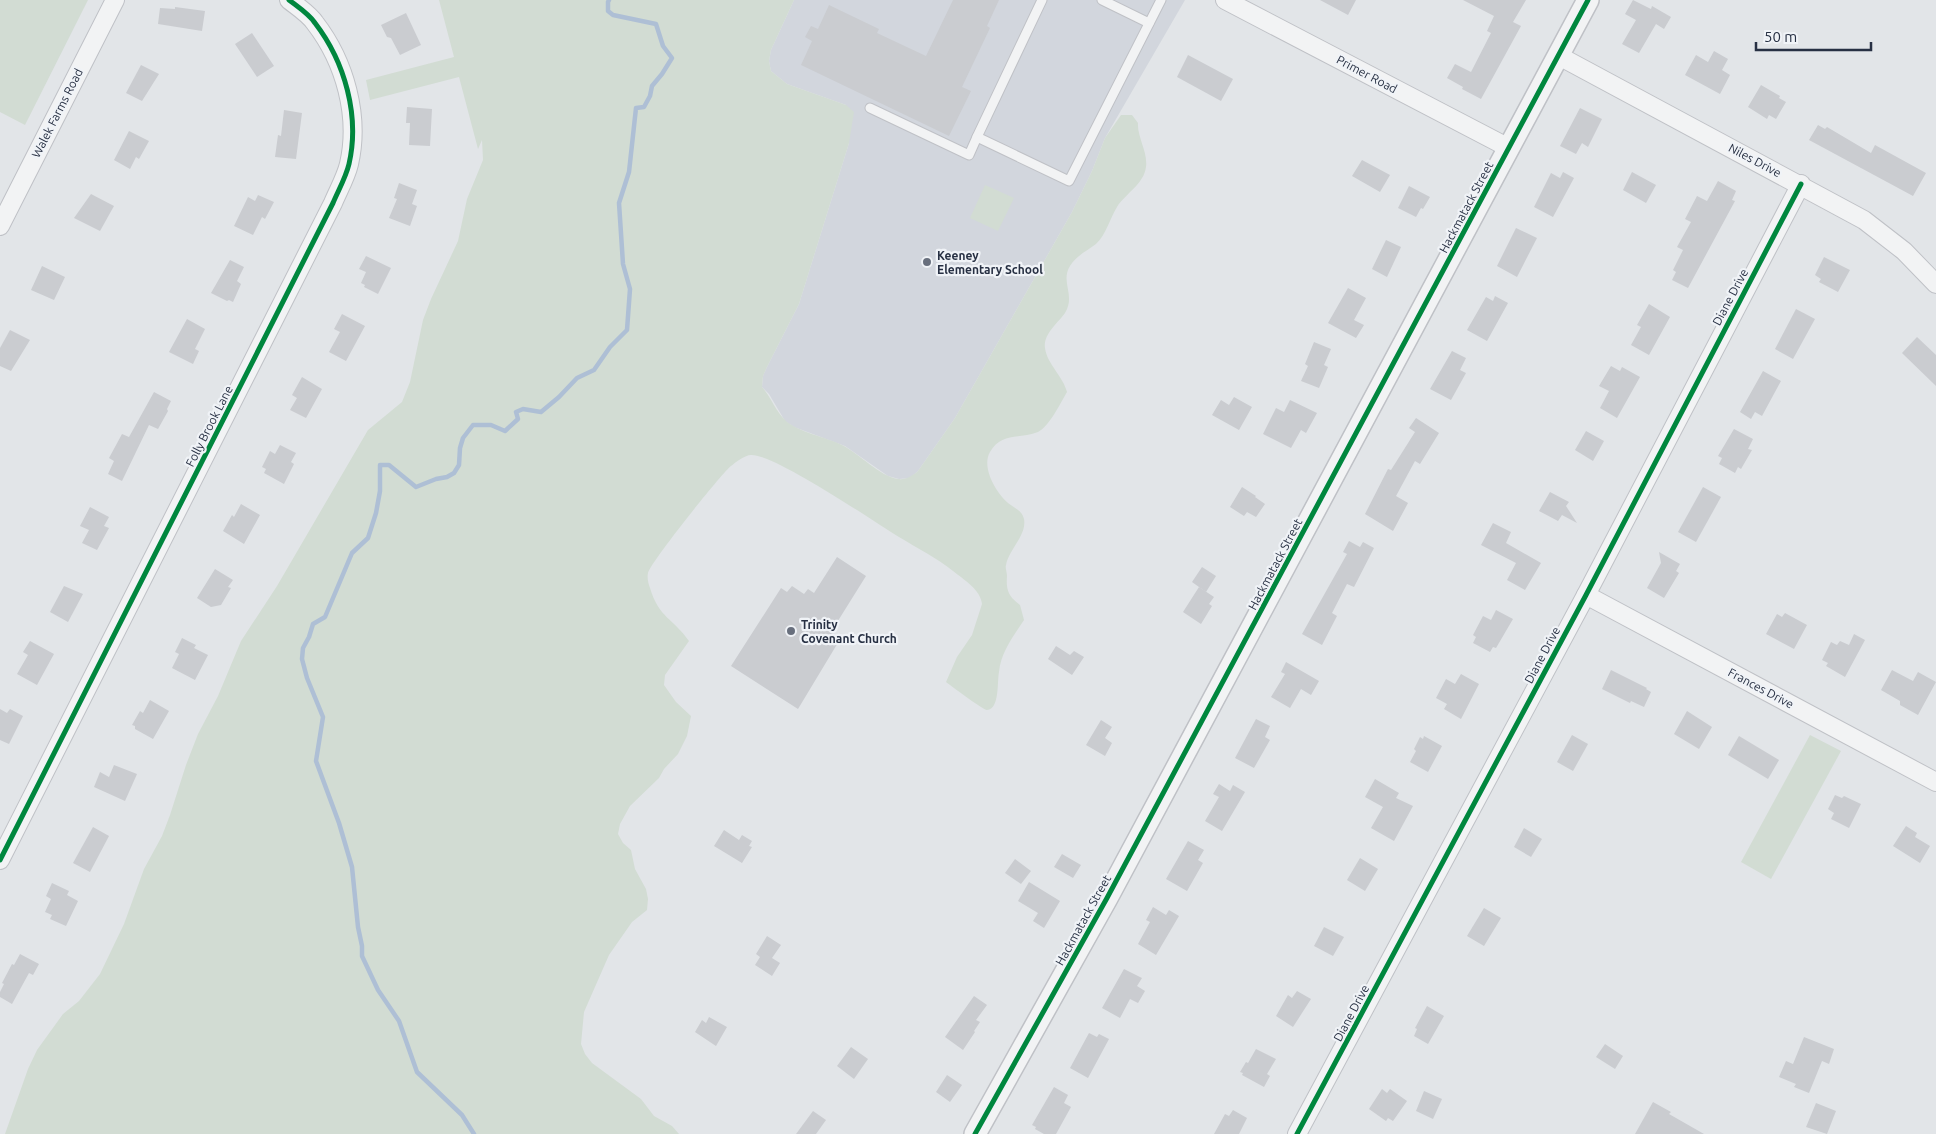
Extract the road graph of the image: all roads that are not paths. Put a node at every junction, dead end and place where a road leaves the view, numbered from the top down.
1 (115, 0) edge
2 (289, 0) edge
3 (1042, 0) edge
4 (1102, 0) edge
5 (1161, 0) edge
6 (1225, 0) edge
7 (1588, 0) edge
8 (1150, 23) junction
9 (1559, 56) junction
10 (870, 108) dead end
11 (977, 137) junction
12 (1509, 148) junction
13 (1801, 184) junction
14 (0, 226) edge
15 (1936, 284) edge
16 (1586, 595) junction
17 (1936, 782) edge
18 (0, 860) edge
19 (975, 1134) edge
20 (1297, 1134) edge

1 - 14 street, Walek Farms Road
2 - 18 street, Folly Brook Lane
3 - 11 lane
4 - 8 lane
5 - 8 lane
6 - 12 street, Primer Road
7 - 9 street, Hackmatack Street
8 - 11 lane
9 - 12 street, Hackmatack Street
9 - 13 street, Niles Drive
10 - 11 lane
12 - 19 street, Hackmatack Street
13 - 15 street, Niles Drive
13 - 16 street, Diane Drive
16 - 17 street, Frances Drive
16 - 20 street, Diane Drive

